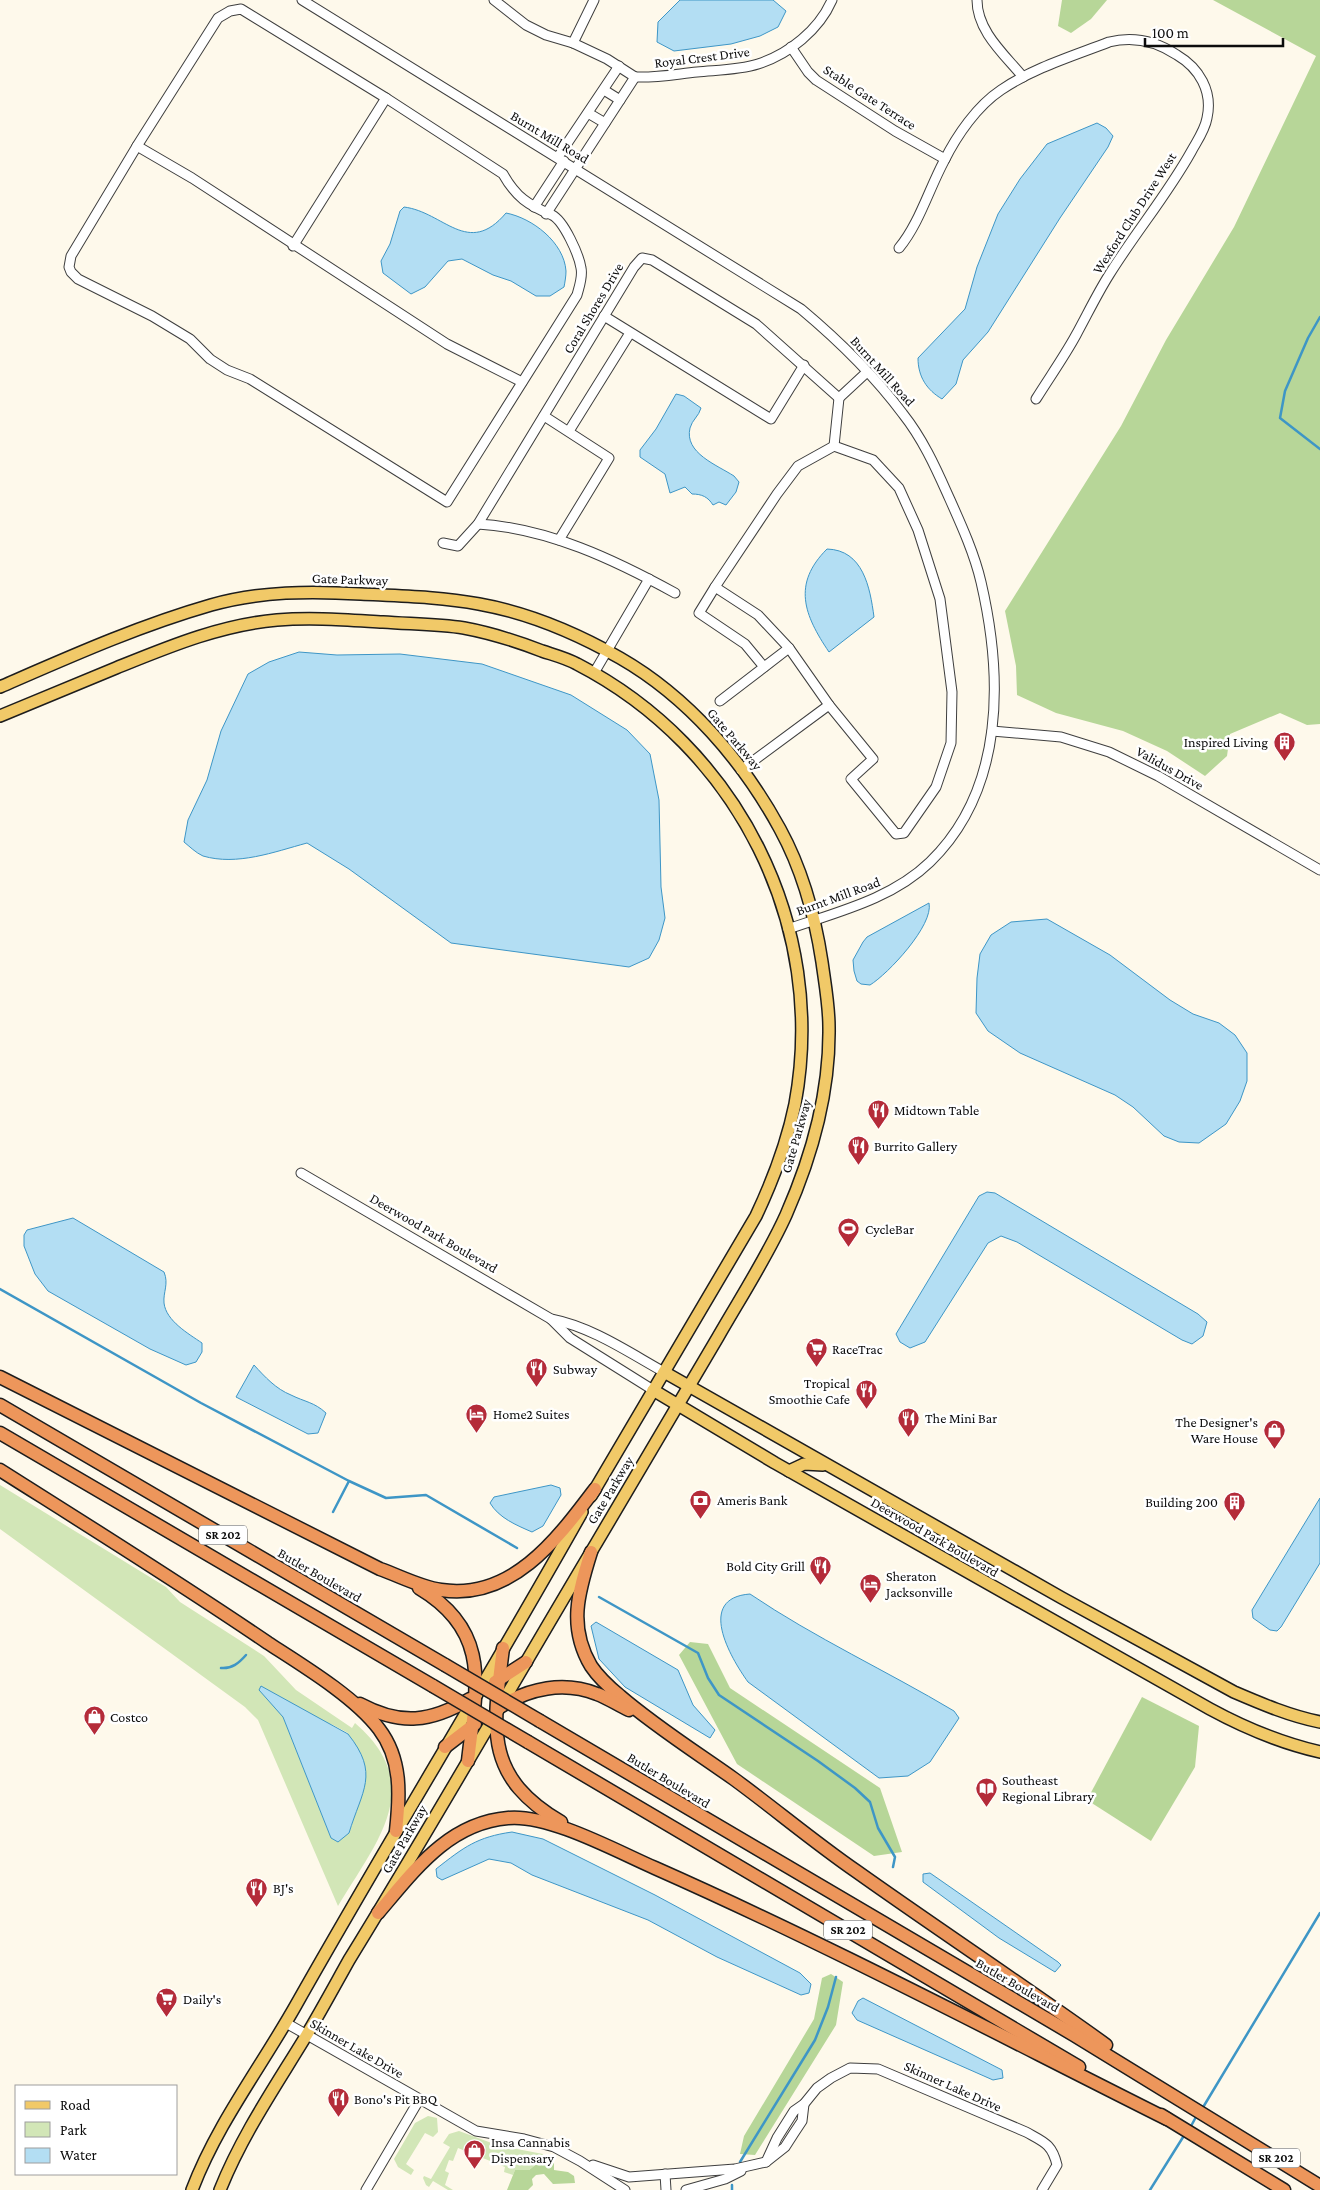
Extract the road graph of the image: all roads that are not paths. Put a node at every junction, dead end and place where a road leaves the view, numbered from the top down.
1 (302, 0) edge
2 (494, 0) edge
3 (594, 0) edge
4 (832, 0) edge
5 (977, 0) edge
6 (573, 43) junction
7 (791, 47) junction
8 (620, 66) junction
9 (636, 77) junction
10 (1023, 77) junction
11 (604, 90) junction
12 (386, 98) junction
13 (620, 100) junction
14 (588, 113) junction
15 (605, 123) junction
16 (137, 146) junction
17 (561, 159) junction
18 (945, 159) junction
19 (576, 168) junction
20 (534, 207) junction
21 (546, 214) junction
22 (293, 246) junction
23 (898, 248) dead end
24 (604, 316) junction
25 (630, 333) junction
26 (804, 365) junction
27 (867, 372) junction
28 (522, 382) junction
29 (839, 398) junction
30 (1036, 399) dead end
31 (544, 416) junction
32 (569, 431) junction
33 (834, 446) junction
34 (478, 524) junction
35 (559, 540) junction
36 (443, 543) dead end
37 (649, 579) junction
38 (715, 587) junction
39 (675, 593) dead end
40 (789, 648) junction
41 (607, 651) junction
42 (764, 668) junction
43 (594, 673) junction
44 (0, 687) edge
45 (720, 701) dead end
46 (829, 705) junction
47 (0, 716) edge
48 (992, 731) junction
49 (741, 770) junction
50 (1320, 870) edge
51 (815, 920) junction
52 (788, 929) junction
53 (301, 1173) dead end
54 (552, 1319) junction
55 (664, 1372) junction
56 (0, 1377) edge
57 (689, 1387) junction
58 (653, 1390) junction
59 (0, 1404) edge
60 (677, 1406) junction
61 (0, 1433) edge
62 (828, 1466) junction
63 (0, 1470) edge
64 (789, 1471) junction
65 (595, 1489) junction
66 (591, 1552) junction
67 (380, 1569) junction
68 (503, 1648) junction
69 (526, 1662) junction
70 (499, 1679) junction
71 (340, 1693) junction
72 (475, 1696) junction
73 (498, 1709) junction
74 (642, 1716) junction
75 (1320, 1722) edge
76 (472, 1726) junction
77 (444, 1747) junction
78 (1320, 1752) edge
79 (468, 1761) junction
80 (396, 1831) junction
81 (598, 1843) junction
82 (378, 1913) junction
83 (286, 2023) junction
84 (307, 2034) junction
85 (1179, 2098) junction
86 (419, 2100) junction
87 (1167, 2119) junction
88 (580, 2161) junction
89 (748, 2167) junction
90 (665, 2174) junction
91 (1320, 2186) edge
92 (192, 2190) edge
93 (220, 2190) edge
94 (366, 2190) edge
95 (625, 2190) edge
96 (666, 2190) edge
97 (686, 2190) edge
98 (1042, 2190) edge
99 (1284, 2190) edge

1 - 17 street, Burnt Mill Road
2 - 6 street
3 - 6 street
4 - 7 street, Royal Crest Drive
5 - 10 street
6 - 8 street
7 - 9 street, Royal Crest Drive
7 - 18 street, Stable Gate Terrace
8 - 9 street
8 - 11 street
9 - 13 street
10 - 18 street, Wexford Club Drive West
10 - 30 street, Wexford Club Drive West
11 - 13 street
11 - 14 street
12 - 16 street
12 - 20 street
12 - 22 street
13 - 15 street
14 - 15 street
14 - 17 street
15 - 19 street
16 - 22 street
16 - 28 street
17 - 19 street, Burnt Mill Road
17 - 20 street
18 - 23 street, Wexford Club Drive West
19 - 21 street
19 - 27 street, Burnt Mill Road
20 - 21 street
21 - 28 street
22 - 28 street
24 - 25 street
24 - 26 street, Coral Shores Drive
24 - 31 street, Coral Shores Drive
25 - 26 street
25 - 32 street
26 - 29 street, Coral Shores Drive
27 - 29 street
27 - 48 street, Burnt Mill Road
29 - 33 street
31 - 32 street
31 - 34 street, Coral Shores Drive
32 - 35 street
33 - 38 street
33 - 46 street
34 - 35 street
34 - 36 street, Coral Shores Drive
35 - 37 street
37 - 39 street
37 - 41 street
38 - 40 street
38 - 42 street
40 - 42 street
40 - 46 street
41 - 43 street
41 - 44 main road, Gate Parkway
41 - 49 main road, Gate Parkway
42 - 45 street
43 - 47 main road, Gate Parkway
43 - 52 main road, Gate Parkway
46 - 49 street
48 - 50 street, Validus Drive
48 - 51 street, Burnt Mill Road
49 - 51 main road, Gate Parkway
51 - 52 street, Burnt Mill Road
51 - 57 main road, Gate Parkway
52 - 55 main road, Gate Parkway
53 - 54 street, Deerwood Park Boulevard
54 - 55 street, Deerwood Park Boulevard
54 - 58 street, Deerwood Park Boulevard
55 - 57 main road, Deerwood Park Boulevard
55 - 58 main road, Gate Parkway
56 - 67 highway
57 - 60 main road, Gate Parkway
57 - 62 main road, Deerwood Park Boulevard
58 - 60 main road, Deerwood Park Boulevard
58 - 65 main road, Gate Parkway
59 - 85 highway, Butler Boulevard / SR 202, bridge
60 - 64 main road, Deerwood Park Boulevard
60 - 66 main road, Gate Parkway
61 - 87 highway, SR 202, bridge
62 - 64 main road
62 - 75 main road, Deerwood Park Boulevard
63 - 71 highway
64 - 78 main road, Deerwood Park Boulevard
65 - 67 highway
65 - 68 main road, Gate Parkway
66 - 69 main road, Gate Parkway
66 - 74 highway
67 - 72 highway
68 - 70 highway
68 - 72 main road, Gate Parkway
69 - 70 highway
69 - 73 main road, Gate Parkway
70 - 72 highway
70 - 73 highway
71 - 72 highway
71 - 80 highway
72 - 76 highway
72 - 77 main road, Gate Parkway
73 - 74 highway
73 - 76 highway
73 - 79 main road, Gate Parkway
73 - 81 highway
74 - 85 highway
76 - 77 highway
76 - 79 highway
77 - 80 main road, Gate Parkway
79 - 82 main road, Gate Parkway
80 - 83 main road, Gate Parkway
81 - 82 highway
81 - 87 highway
82 - 84 main road, Gate Parkway
83 - 84 street, Skinner Lake Drive
83 - 92 main road, Gate Parkway
84 - 86 street, Skinner Lake Drive
84 - 93 main road, Gate Parkway
85 - 91 highway, Butler Boulevard / SR 202
86 - 88 street, Skinner Lake Drive
86 - 94 street
87 - 99 highway, SR 202
88 - 90 street, Skinner Lake Drive
88 - 95 street, Skinner Lake Drive
89 - 90 street, Skinner Lake Drive
89 - 97 street, Skinner Lake Drive
89 - 98 street, Skinner Lake Drive
90 - 96 street

